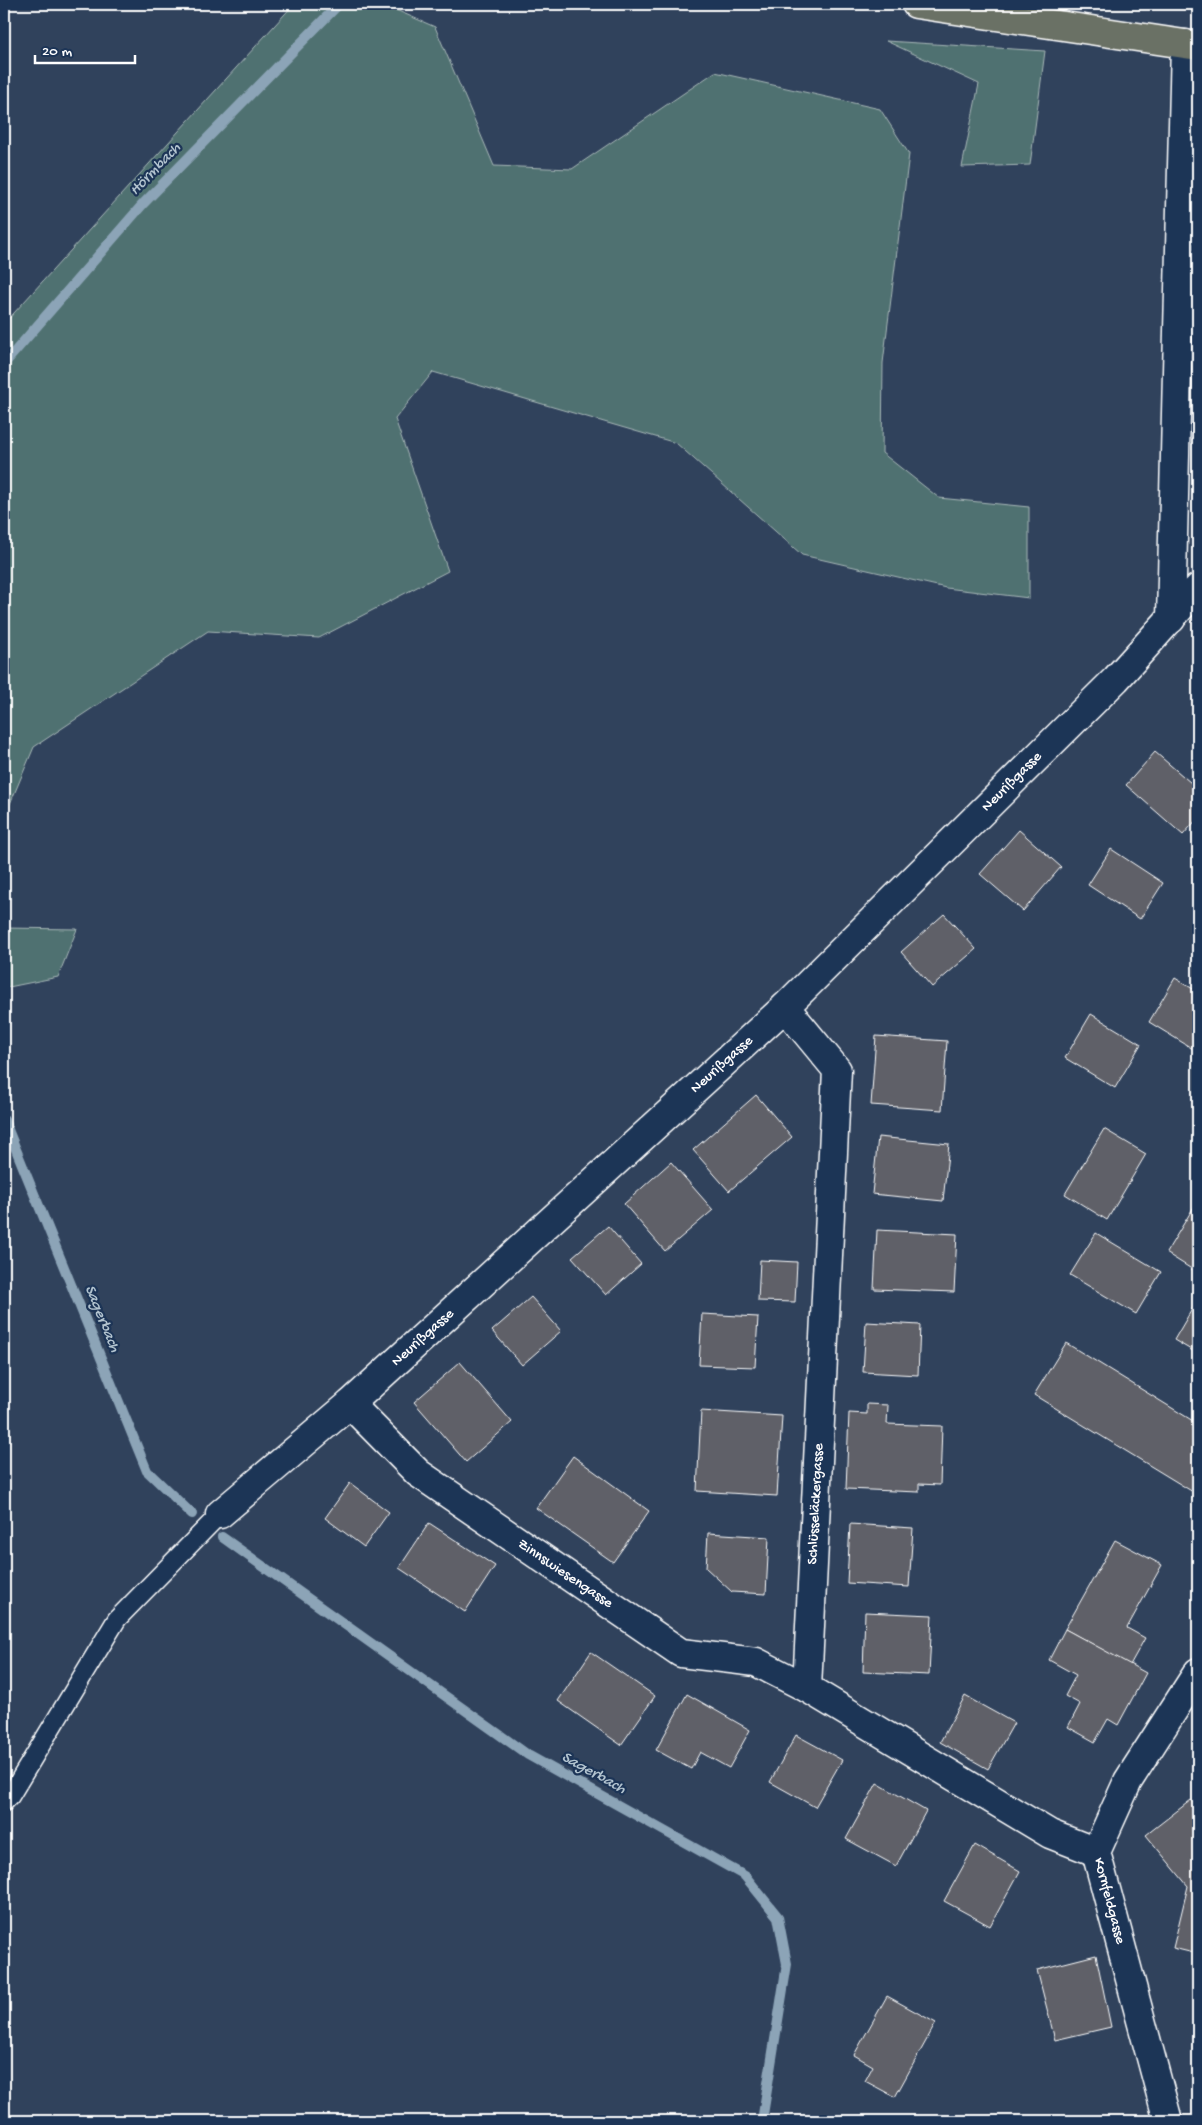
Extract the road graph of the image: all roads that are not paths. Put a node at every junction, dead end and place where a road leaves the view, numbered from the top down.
1 (916, 4) edge
2 (1192, 45) edge
3 (1198, 588) edge
4 (1171, 619) junction
5 (785, 1007) junction
6 (350, 1404) junction
7 (220, 1514) joint
8 (1198, 1672) edge
9 (807, 1688) junction
10 (4, 1802) edge
11 (1096, 1852) junction
12 (1168, 2121) edge

1 - 2 main road
2 - 4 street
3 - 4 street, Neurißgasse
4 - 5 street, Neurißgasse
5 - 6 street, Neurißgasse
5 - 9 street, Schlüsseläckergasse
6 - 7 street, Neurißgasse
6 - 9 street, Zinnswiesengasse
7 - 10 lane
8 - 11 street, Kornfeldgasse
9 - 11 street
11 - 12 street, Kornfeldgasse

